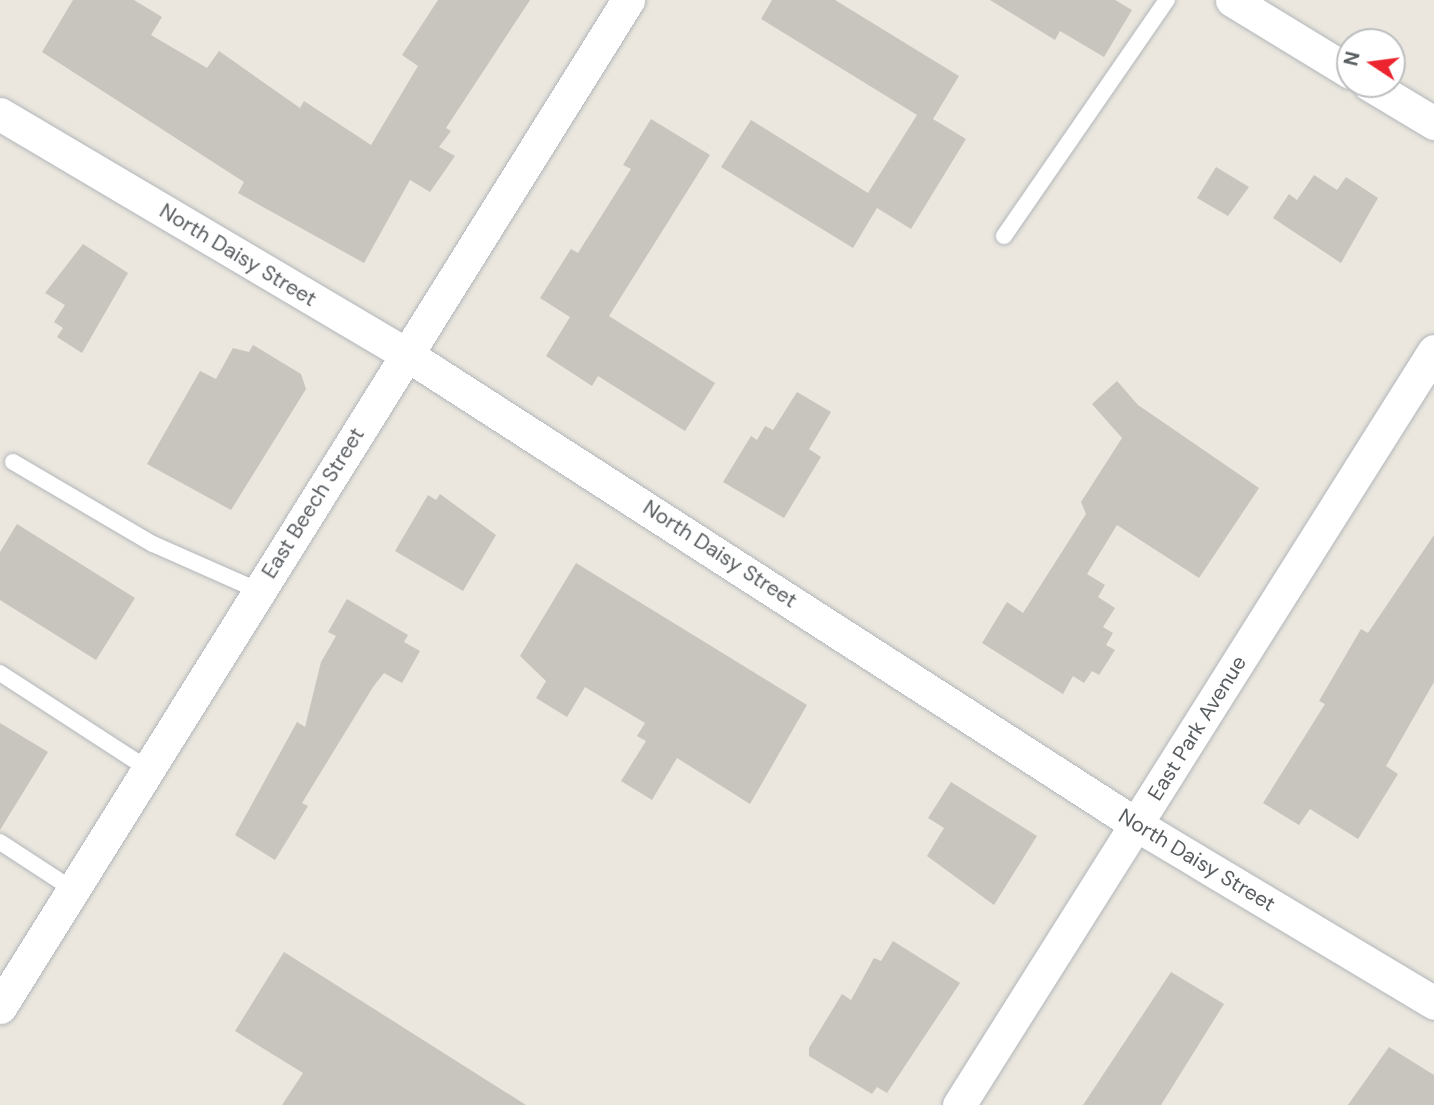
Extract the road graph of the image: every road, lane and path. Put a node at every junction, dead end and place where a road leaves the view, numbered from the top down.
1 (628, 0) edge
2 (1167, 0) edge
3 (1232, 0) edge
4 (1336, 63) edge
5 (1392, 98) edge
6 (0, 114) edge
7 (1434, 123) edge
8 (1004, 236) dead end
9 (1434, 351) edge
10 (406, 354) junction
11 (13, 462) dead end
12 (257, 590) junction
13 (0, 673) edge
14 (145, 767) junction
15 (1137, 825) junction
16 (0, 842) edge
17 (72, 889) junction
18 (1434, 1003) edge
19 (0, 1007) edge
20 (959, 1105) edge

1 - 10 street, East Beech Street
2 - 8 lane
3 - 4 street
5 - 7 street
6 - 10 street, North Daisy Street
9 - 15 street, East Park Avenue
10 - 12 street, East Beech Street
10 - 15 street, North Daisy Street
11 - 12 lane
12 - 14 street, East Beech Street
13 - 14 lane
14 - 17 street, East Beech Street
15 - 18 street, North Daisy Street
15 - 20 street, East Park Avenue
16 - 17 lane
17 - 19 street, East Beech Street

